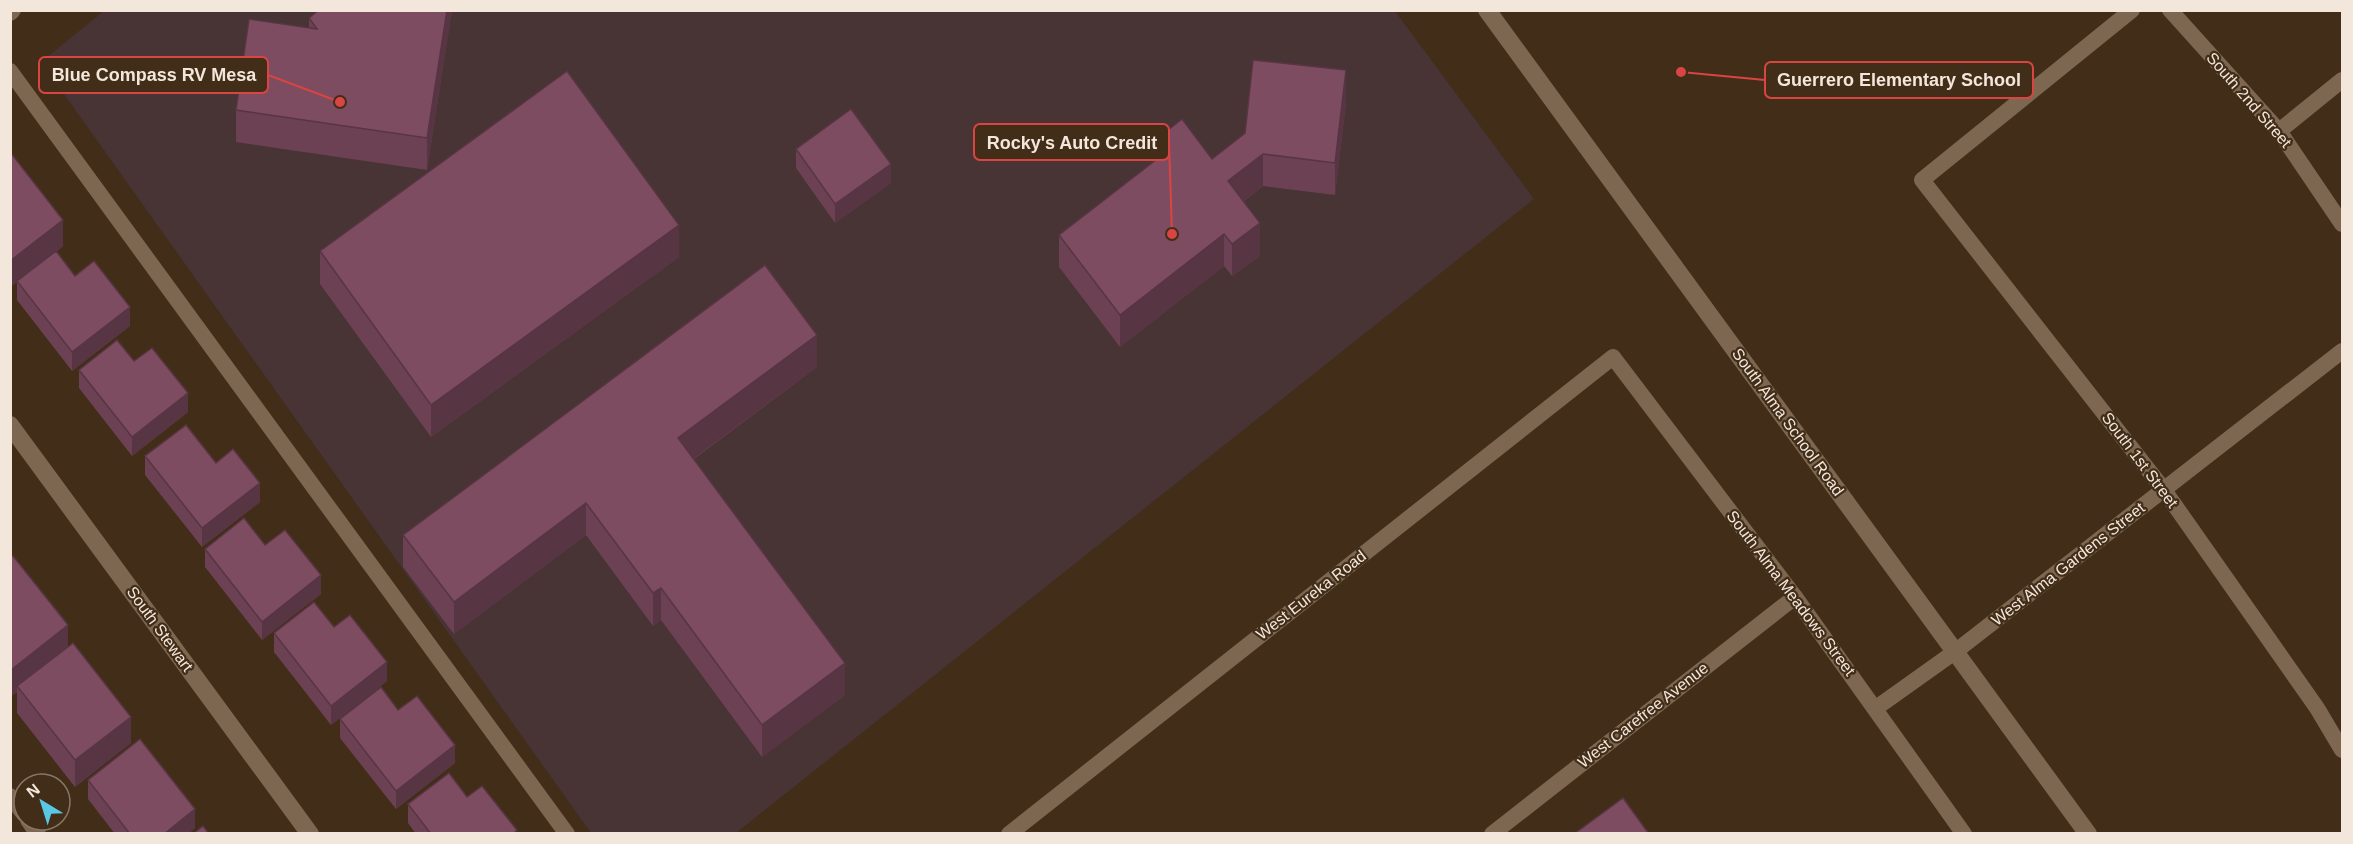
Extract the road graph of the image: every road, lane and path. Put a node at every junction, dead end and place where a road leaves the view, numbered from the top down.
1 (1487, 10) edge
2 (2132, 10) edge
3 (2170, 10) edge
4 (10, 71) edge
5 (2343, 80) edge
6 (2279, 131) junction
7 (2343, 224) edge
8 (2343, 351) edge
9 (1613, 357) joint
10 (10, 425) edge
11 (2164, 490) junction
12 (1795, 597) junction
13 (1956, 651) junction
14 (1876, 708) junction
15 (2343, 750) edge
16 (310, 834) edge
17 (567, 834) edge
18 (1009, 834) edge
19 (1492, 834) edge
20 (1964, 834) edge
21 (2088, 834) edge

1 - 13 main road, South Alma School Road
2 - 11 lane, South 1st Street
3 - 6 lane, South 2nd Street
4 - 17 lane
5 - 6 lane
6 - 7 lane, South 2nd Street
8 - 11 lane, West Alma Gardens Street
9 - 12 lane, South Alma Meadows Street
9 - 18 lane, West Eureka Road
10 - 16 main road, South Stewart
11 - 13 lane, West Alma Gardens Street
11 - 15 lane, South 1st Street
12 - 14 lane, South Alma Meadows Street
12 - 19 lane, West Carefree Avenue
13 - 14 lane, West Alma Gardens Street
13 - 21 main road, South Alma School Road
14 - 20 lane, South Alma Meadows Street

